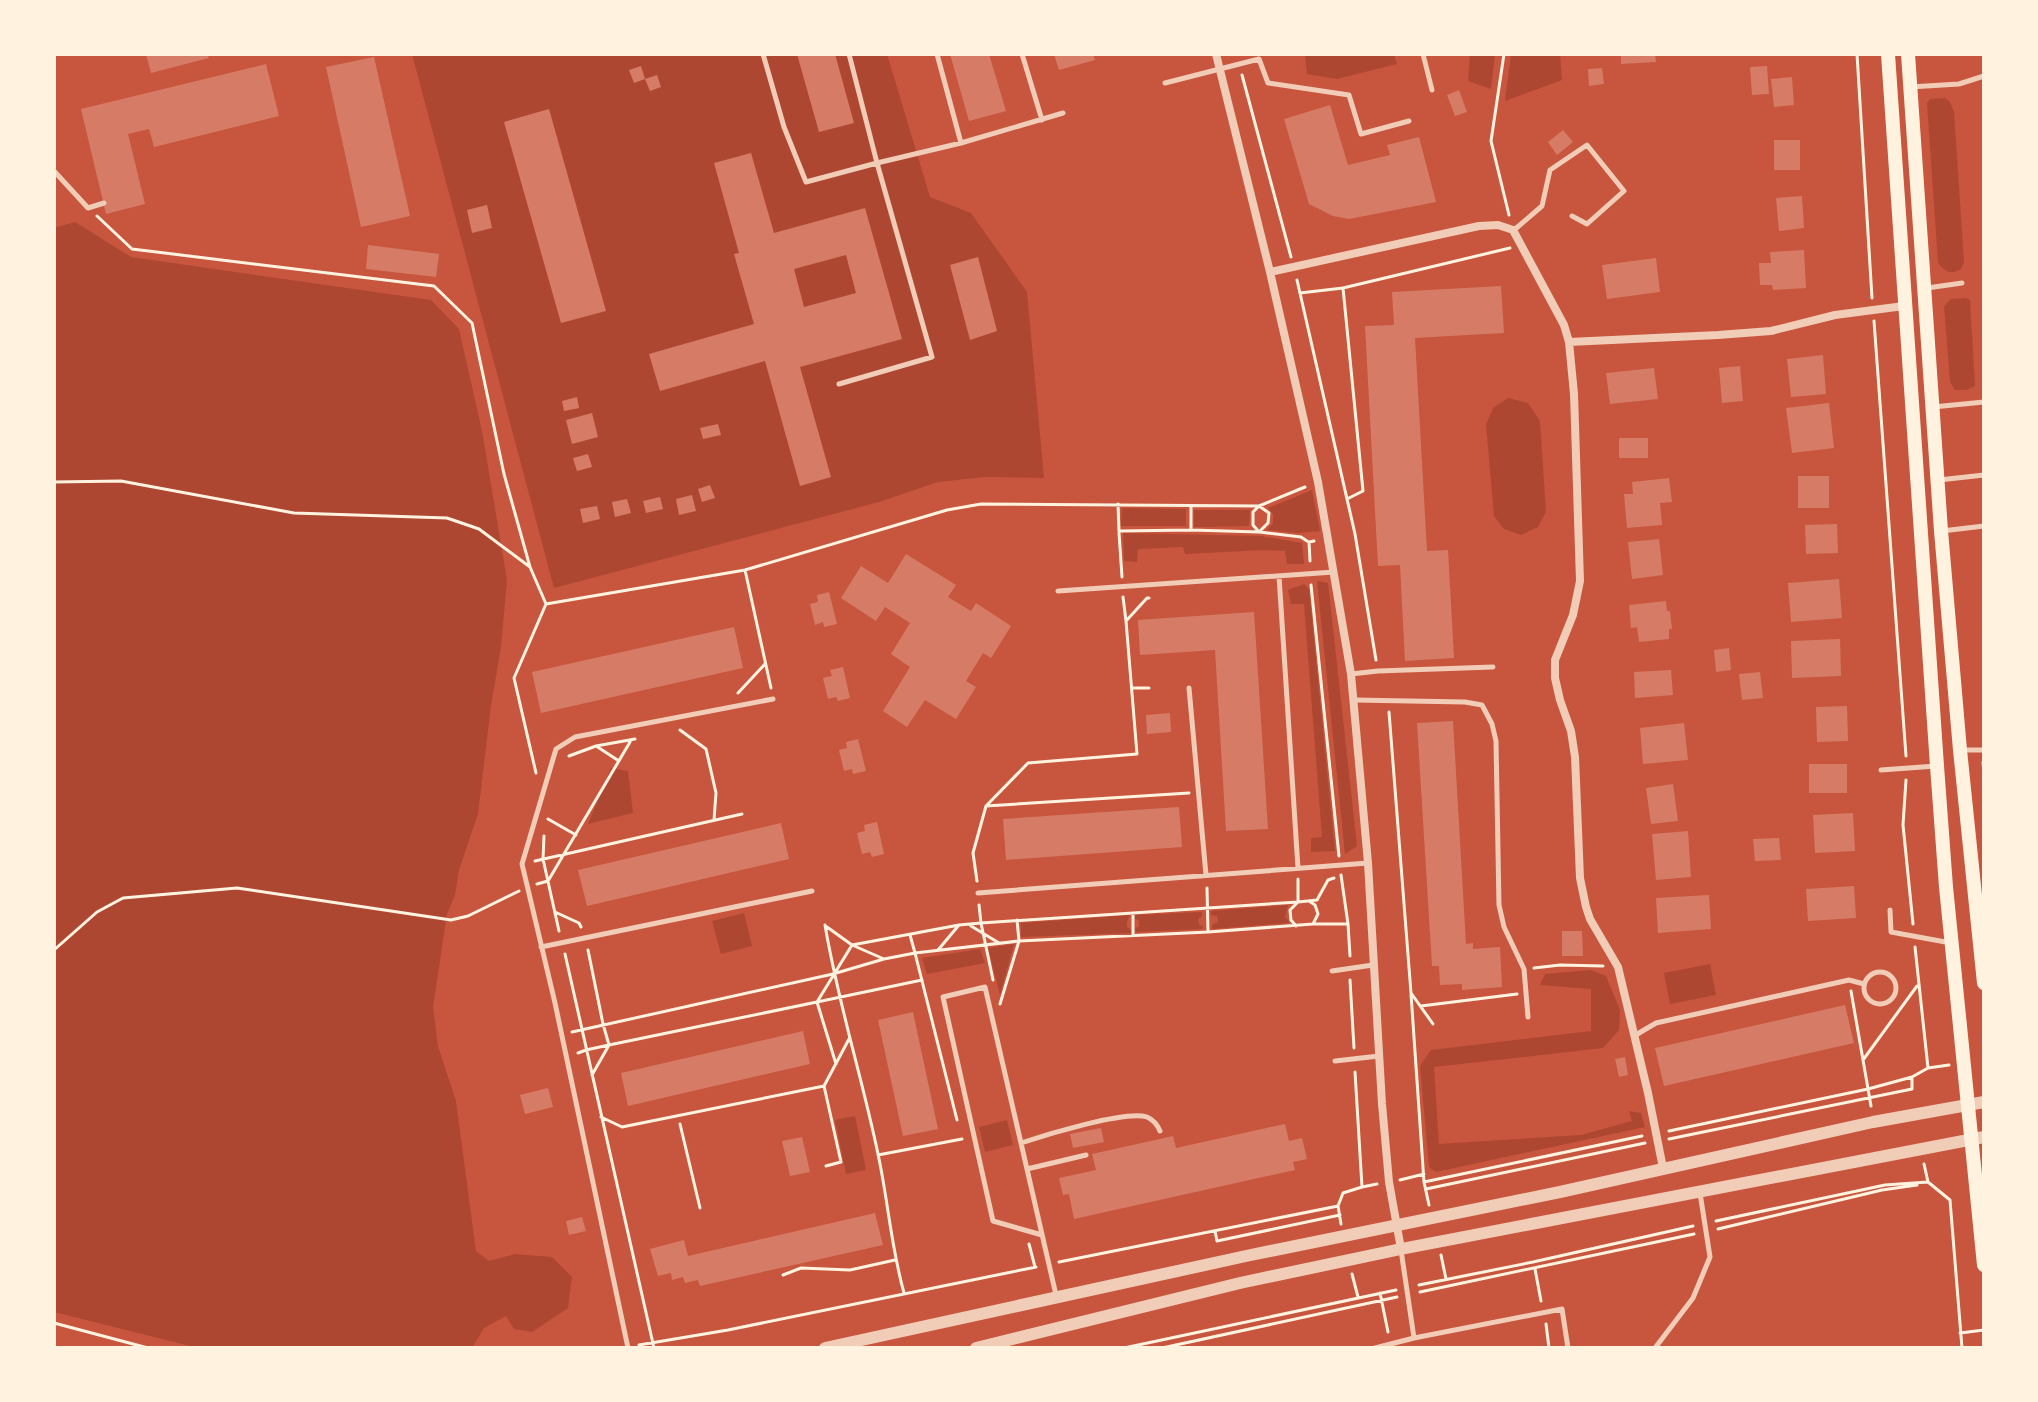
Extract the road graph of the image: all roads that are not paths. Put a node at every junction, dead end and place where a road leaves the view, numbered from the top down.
1 (763, 54) edge
2 (849, 54) edge
3 (937, 54) edge
4 (1022, 54) edge
5 (1216, 54) edge
6 (1423, 54) edge
7 (1888, 54) edge
8 (1908, 54) edge
9 (1259, 56) edge
10 (1220, 68) junction
11 (1984, 76) edge
12 (1165, 83) dead end
13 (1910, 87) junction
14 (1432, 90) dead end
15 (1063, 113) dead end
16 (1042, 120) junction
17 (1409, 121) dead end
18 (961, 143) junction
19 (877, 163) junction
20 (54, 171) edge
21 (104, 203) dead end
22 (1572, 216) dead end
23 (1513, 230) junction
24 (1270, 272) junction
25 (1962, 283) dead end
26 (1923, 288) junction
27 (1904, 306) junction
28 (1569, 342) junction
29 (839, 384) dead end
30 (1984, 402) edge
31 (1933, 407) junction
32 (1984, 475) edge
33 (1938, 480) junction
34 (1984, 526) edge
35 (1941, 531) junction
36 (1335, 572) junction
37 (1279, 576) junction
38 (1058, 591) dead end
39 (1493, 667) dead end
40 (1351, 674) junction
41 (1189, 688) dead end
42 (773, 699) road end
43 (1353, 700) junction
44 (1960, 750) junction
45 (1984, 750) edge
46 (1937, 766) junction
47 (1881, 770) dead end
48 (1368, 863) junction
49 (1298, 868) junction
50 (1206, 875) junction
51 (812, 891) dead end
52 (978, 893) road end
53 (1890, 910) dead end
54 (1952, 943) junction
55 (541, 947) junction
56 (1373, 965) junction
57 (1332, 971) dead end
58 (1984, 983) edge
59 (1864, 984) junction
60 (1528, 1017) dead end
61 (1633, 1036) junction
62 (1379, 1056) junction
63 (1335, 1061) dead end
64 (1977, 1103) edge
65 (1160, 1131) dead end
66 (1978, 1138) edge
67 (1021, 1143) junction
68 (1086, 1155) dead end
69 (1663, 1168) junction
70 (1027, 1169) junction
71 (1700, 1192) junction
72 (1396, 1226) junction
73 (1042, 1235) junction
74 (1401, 1249) junction
75 (1984, 1265) edge
76 (1057, 1297) junction
77 (1414, 1338) junction
78 (1015, 1344) edge
79 (628, 1348) edge
80 (825, 1348) edge
81 (976, 1348) edge
82 (1375, 1348) edge
83 (1568, 1348) edge
84 (1655, 1348) edge

1 - 19 lane
2 - 19 lane
3 - 18 lane
4 - 16 lane
5 - 10 street
6 - 14 lane
7 - 27 main road
8 - 13 main road
9 - 10 lane
9 - 17 lane
10 - 12 lane
10 - 24 street
11 - 13 lane
13 - 26 main road
15 - 16 lane
16 - 18 lane
18 - 19 lane
19 - 29 lane
20 - 21 lane
22 - 23 lane
23 - 24 street
23 - 28 street
24 - 36 street
25 - 26 lane
26 - 31 main road
27 - 28 street
27 - 46 main road
28 - 61 street
30 - 31 lane
31 - 33 main road
32 - 33 lane
33 - 35 main road
34 - 35 lane
35 - 44 main road
36 - 37 lane
36 - 40 street
37 - 38 lane
37 - 49 lane
39 - 40 lane
40 - 43 street
41 - 50 lane
42 - 55 lane
43 - 48 street
43 - 60 lane
44 - 45 lane
44 - 58 main road
46 - 47 lane
46 - 54 main road
48 - 49 lane
48 - 56 street
49 - 50 lane
50 - 52 lane
51 - 55 lane
53 - 54 lane
54 - 64 main road
55 - 79 lane
56 - 57 lane
56 - 62 street
59 - 59 lane
59 - 61 lane
61 - 69 street
62 - 63 lane
62 - 72 street
64 - 66 main road
64 - 69 street
65 - 67 lane
66 - 71 street
66 - 75 main road
67 - 70 lane
67 - 73 lane
68 - 70 lane
69 - 72 street
70 - 73 lane
71 - 74 street
71 - 84 lane
72 - 74 street
72 - 76 street
73 - 76 lane
74 - 77 lane
74 - 78 street
76 - 80 street
77 - 82 lane
77 - 83 lane
78 - 81 street

